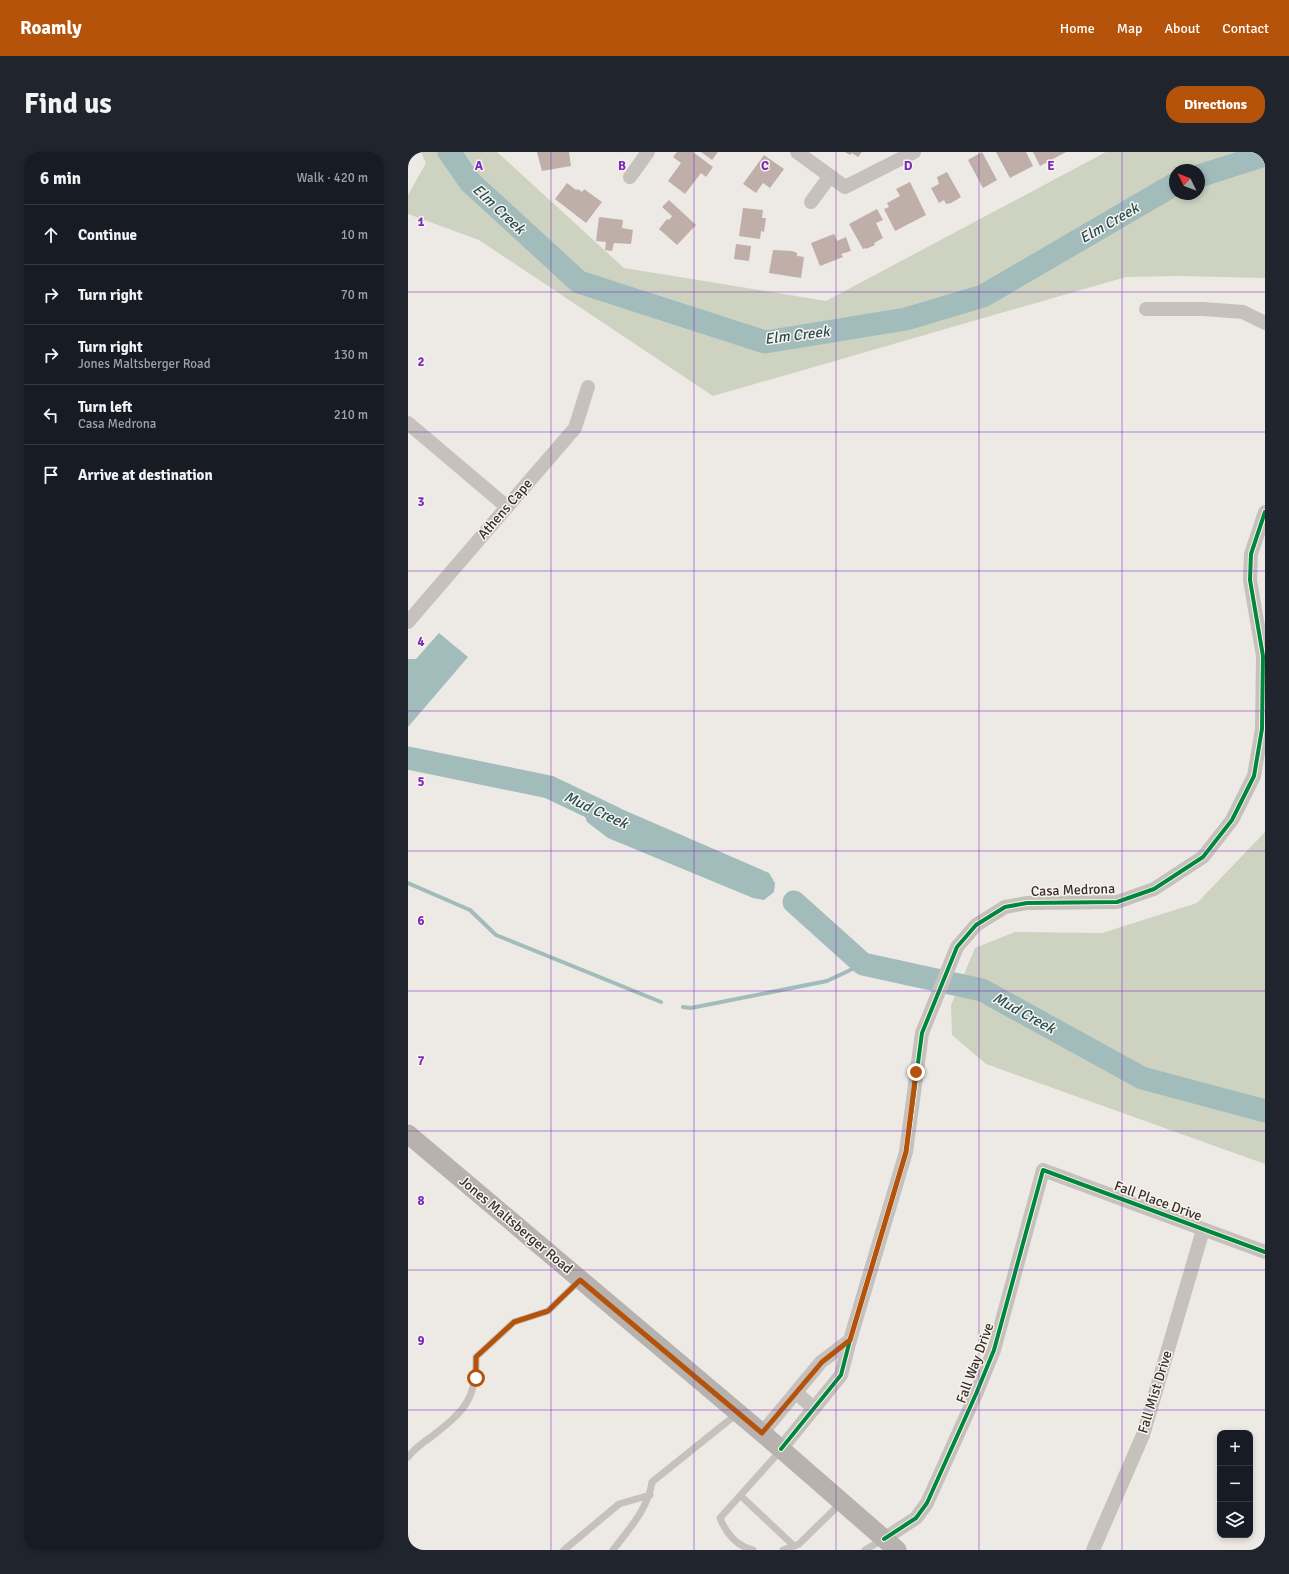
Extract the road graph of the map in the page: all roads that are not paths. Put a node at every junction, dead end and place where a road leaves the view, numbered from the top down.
1 (648, 152) edge
2 (797, 152) edge
3 (914, 152) edge
4 (830, 176) junction
5 (630, 177) dead end
6 (811, 202) dead end
7 (1146, 309) dead end
8 (1265, 323) edge
9 (588, 387) dead end
10 (408, 423) edge
11 (507, 507) junction
12 (1265, 512) edge
13 (408, 622) edge
14 (408, 1134) edge
15 (1043, 1170) joint
16 (1203, 1230) junction
17 (1265, 1252) edge
18 (580, 1280) junction
19 (850, 1340) junction
20 (796, 1393) junction
21 (814, 1408) junction
22 (738, 1413) junction
23 (762, 1433) junction
24 (781, 1449) junction
25 (408, 1457) edge
26 (650, 1495) junction
27 (741, 1496) junction
28 (841, 1503) junction
29 (891, 1544) edge
30 (794, 1546) junction
31 (564, 1550) edge
32 (613, 1550) edge
33 (753, 1550) edge
34 (783, 1550) edge
35 (865, 1550) edge
36 (1093, 1550) edge

1 - 5 street
2 - 4 street
3 - 4 street
4 - 6 street
7 - 8 street
9 - 11 street, Athens Cape
10 - 11 street
11 - 13 street, Athens Cape
12 - 19 street, Casa Medrona
14 - 18 main road, Jones Maltsberger Road
15 - 16 street, Fall Place Drive
15 - 29 street, Fall Way Drive
16 - 17 street, Fall Place Drive
16 - 36 street, Fall Mist Drive
18 - 22 main road, Jones Maltsberger Road
18 - 25 lane
19 - 20 street
19 - 21 street, Casa Medrona
20 - 21 street
20 - 23 street
21 - 24 street, Casa Medrona
22 - 23 main road, Jones Maltsberger Road
22 - 26 lane
23 - 24 main road, Jones Maltsberger Road
24 - 27 lane
24 - 28 main road, Jones Maltsberger Road
26 - 31 lane
26 - 32 lane
27 - 30 lane
27 - 33 lane
28 - 29 main road, Jones Maltsberger Road
28 - 30 lane
29 - 35 lane
30 - 34 lane

